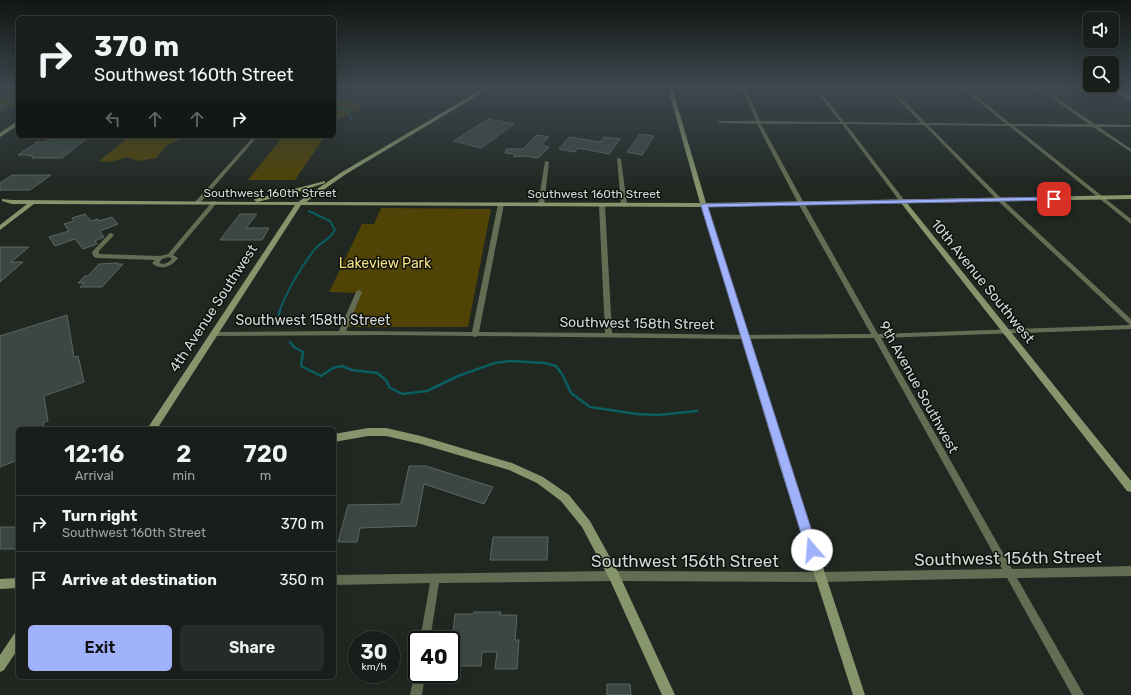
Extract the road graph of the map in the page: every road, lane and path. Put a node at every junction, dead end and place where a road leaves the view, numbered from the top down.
1 (433, 120) edge
2 (679, 120) edge
3 (921, 120) edge
4 (1004, 120) edge
5 (1087, 120) edge
6 (720, 122) dead end
7 (758, 122) junction
8 (841, 122) junction
9 (16, 124) edge
10 (924, 124) junction
11 (1008, 124) junction
12 (1094, 125) junction
13 (1131, 126) edge
14 (0, 135) edge
15 (254, 138) edge
16 (1131, 150) edge
17 (619, 159) dead end
18 (547, 162) dead end
19 (344, 173) junction
20 (1131, 197) edge
21 (1100, 198) junction
22 (1000, 200) junction
23 (1, 202) edge
24 (903, 202) junction
25 (56, 203) junction
26 (196, 203) junction
27 (216, 203) junction
28 (801, 203) junction
29 (31, 204) junction
30 (299, 204) junction
31 (501, 204) junction
32 (542, 205) junction
33 (602, 205) junction
34 (624, 205) junction
35 (704, 206) junction
36 (1131, 222) edge
37 (0, 228) edge
38 (111, 234) dead end
39 (359, 292) dead end
40 (1131, 323) edge
41 (1131, 327) edge
42 (1006, 330) junction
43 (214, 334) junction
44 (341, 334) junction
45 (475, 334) junction
46 (609, 336) junction
47 (876, 336) junction
48 (745, 337) junction
49 (153, 427) edge
50 (336, 438) edge
51 (1131, 488) edge
52 (1131, 571) edge
53 (1009, 574) junction
54 (614, 576) junction
55 (821, 577) junction
56 (336, 580) edge
57 (435, 580) junction
58 (16, 583) edge
59 (0, 584) edge
60 (426, 631) edge
61 (16, 641) edge
62 (0, 666) edge
63 (418, 683) edge
64 (416, 695) edge
65 (669, 695) edge
66 (859, 695) edge
67 (1078, 695) edge

1 - 19 street
2 - 35 street
3 - 10 street
4 - 11 street
5 - 12 street
6 - 7 street
7 - 8 street
7 - 28 street, 9th Avenue Southwest
8 - 10 street
8 - 24 street, 10th Avenue Southwest
9 - 14 street
10 - 11 street
10 - 22 street
11 - 12 street
11 - 21 street
12 - 13 street
12 - 16 street
15 - 26 street
17 - 34 street
18 - 32 street
19 - 27 street
19 - 30 street
20 - 21 street, Southwest 160th Street
21 - 22 street, Southwest 160th Street
21 - 36 street
22 - 24 street, Southwest 160th Street
22 - 40 street
23 - 25 street, Southwest 160th Street
23 - 29 street, Southwest 160th Street
24 - 28 street, Southwest 160th Street
24 - 42 street, 10th Avenue Southwest
25 - 26 street, Southwest 160th Street
25 - 29 street, Southwest 160th Street
26 - 27 street, Southwest 160th Street
27 - 30 street, Southwest 160th Street
27 - 38 street
28 - 35 street, Southwest 160th Street
28 - 47 street, 9th Avenue Southwest
29 - 37 street
30 - 31 street, Southwest 160th Street
30 - 43 street, 4th Avenue Southwest
31 - 32 street, Southwest 160th Street
31 - 45 street
32 - 33 street, Southwest 160th Street
33 - 34 street, Southwest 160th Street
33 - 46 street
34 - 35 street, Southwest 160th Street
35 - 48 street
39 - 44 street
41 - 42 street, Southwest 158th Street
42 - 47 street, Southwest 158th Street
42 - 51 street, 10th Avenue Southwest
43 - 44 street, Southwest 158th Street
43 - 49 street, 4th Avenue Southwest
44 - 45 street, Southwest 158th Street
45 - 46 street, Southwest 158th Street
46 - 48 street, Southwest 158th Street
47 - 48 street, Southwest 158th Street
47 - 53 street, 9th Avenue Southwest
48 - 55 street
50 - 54 street
52 - 53 street, Southwest 156th Street
53 - 55 street, Southwest 156th Street
53 - 67 street, 9th Avenue Southwest
54 - 55 street, Southwest 156th Street
54 - 57 street, Southwest 156th Street
54 - 65 street
55 - 66 street
56 - 57 street, Southwest 156th Street
57 - 60 street
58 - 59 street
61 - 62 street
63 - 64 street

